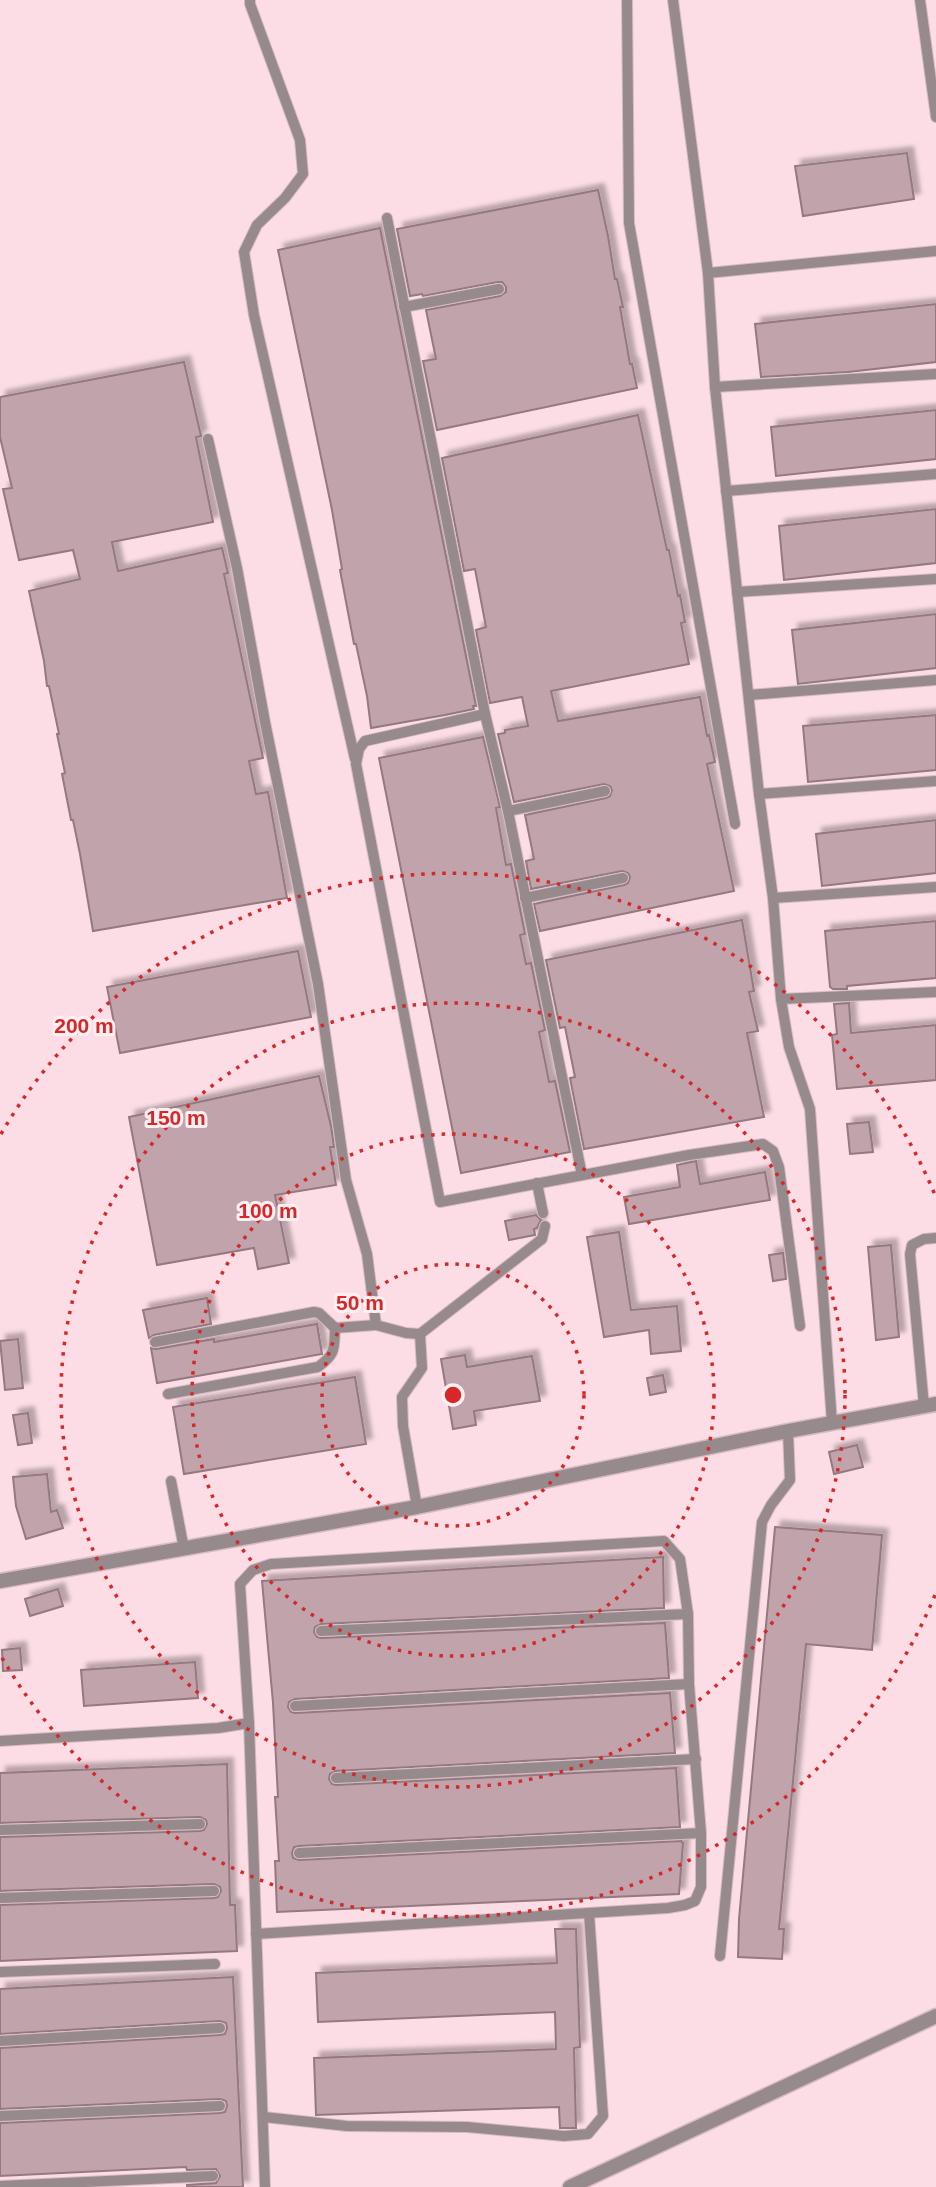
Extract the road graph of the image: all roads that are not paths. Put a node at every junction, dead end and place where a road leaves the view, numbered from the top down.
1 (250, 0) edge
2 (627, 0) edge
3 (673, 0) edge
4 (920, 0) edge
5 (936, 117) edge
6 (387, 218) dead end
7 (936, 251) edge
8 (708, 274) junction
9 (499, 289) dead end
10 (404, 307) junction
11 (936, 374) edge
12 (715, 387) junction
13 (208, 439) dead end
14 (936, 474) edge
15 (726, 491) junction
16 (936, 579) edge
17 (737, 592) junction
18 (936, 680) edge
19 (748, 695) junction
20 (485, 714) junction
21 (356, 764) junction
22 (936, 781) edge
23 (606, 791) dead end
24 (759, 794) junction
25 (508, 811) junction
26 (734, 824) dead end
27 (623, 878) dead end
28 (936, 887) edge
29 (526, 898) junction
30 (773, 898) junction
31 (936, 992) edge
32 (781, 999) junction
33 (582, 1175) junction
34 (537, 1183) junction
35 (543, 1213) dead end
36 (545, 1226) dead end
37 (936, 1238) edge
38 (376, 1325) junction
39 (800, 1326) dead end
40 (335, 1328) junction
41 (420, 1334) junction
42 (155, 1342) dead end
43 (168, 1394) dead end
44 (930, 1405) edge
45 (832, 1423) junction
46 (788, 1432) junction
47 (171, 1481) dead end
48 (417, 1507) junction
49 (184, 1549) junction
50 (0, 1581) edge
51 (688, 1614) junction
52 (321, 1631) dead end
53 (689, 1684) junction
54 (295, 1706) dead end
55 (248, 1723) junction
56 (0, 1741) edge
57 (696, 1759) junction
58 (336, 1778) dead end
59 (200, 1824) dead end
60 (0, 1830) edge
61 (701, 1833) junction
62 (299, 1853) dead end
63 (214, 1891) dead end
64 (0, 1898) edge
65 (589, 1913) junction
66 (256, 1934) junction
67 (720, 1956) dead end
68 (215, 1964) dead end
69 (0, 1972) edge
70 (936, 2015) edge
71 (220, 2028) dead end
72 (0, 2041) edge
73 (220, 2106) dead end
74 (0, 2116) edge
75 (264, 2117) junction
76 (213, 2176) dead end
77 (0, 2186) edge
78 (265, 2187) edge
79 (570, 2187) edge

1 - 21 lane
2 - 26 lane
3 - 8 lane
4 - 5 lane
6 - 10 lane
7 - 8 lane
8 - 12 lane
9 - 10 lane
10 - 20 lane
11 - 12 lane
12 - 15 lane
13 - 38 lane
14 - 15 lane
15 - 17 lane
16 - 17 lane
17 - 19 lane
18 - 19 lane
19 - 24 lane
20 - 21 lane
20 - 25 lane
21 - 34 lane
22 - 24 lane
23 - 25 lane
24 - 30 lane
25 - 29 lane
27 - 29 lane
28 - 30 lane
29 - 33 lane
30 - 32 lane
31 - 32 lane
32 - 45 lane
33 - 34 lane
33 - 39 lane
34 - 35 lane
36 - 41 lane
37 - 44 lane
38 - 40 lane
38 - 41 lane
40 - 42 lane
40 - 43 lane
41 - 48 lane
44 - 45 street
45 - 46 street
46 - 48 street
46 - 67 lane
47 - 49 lane
48 - 49 street
49 - 50 street
51 - 52 lane
51 - 53 lane
51 - 55 lane
53 - 54 lane
53 - 57 lane
55 - 56 lane
55 - 66 lane
57 - 58 lane
57 - 61 lane
59 - 60 lane
61 - 62 lane
61 - 65 lane
63 - 64 lane
65 - 66 lane
65 - 75 lane
66 - 75 lane
68 - 69 lane
70 - 79 street
71 - 72 lane
73 - 74 lane
75 - 78 lane
76 - 77 lane

